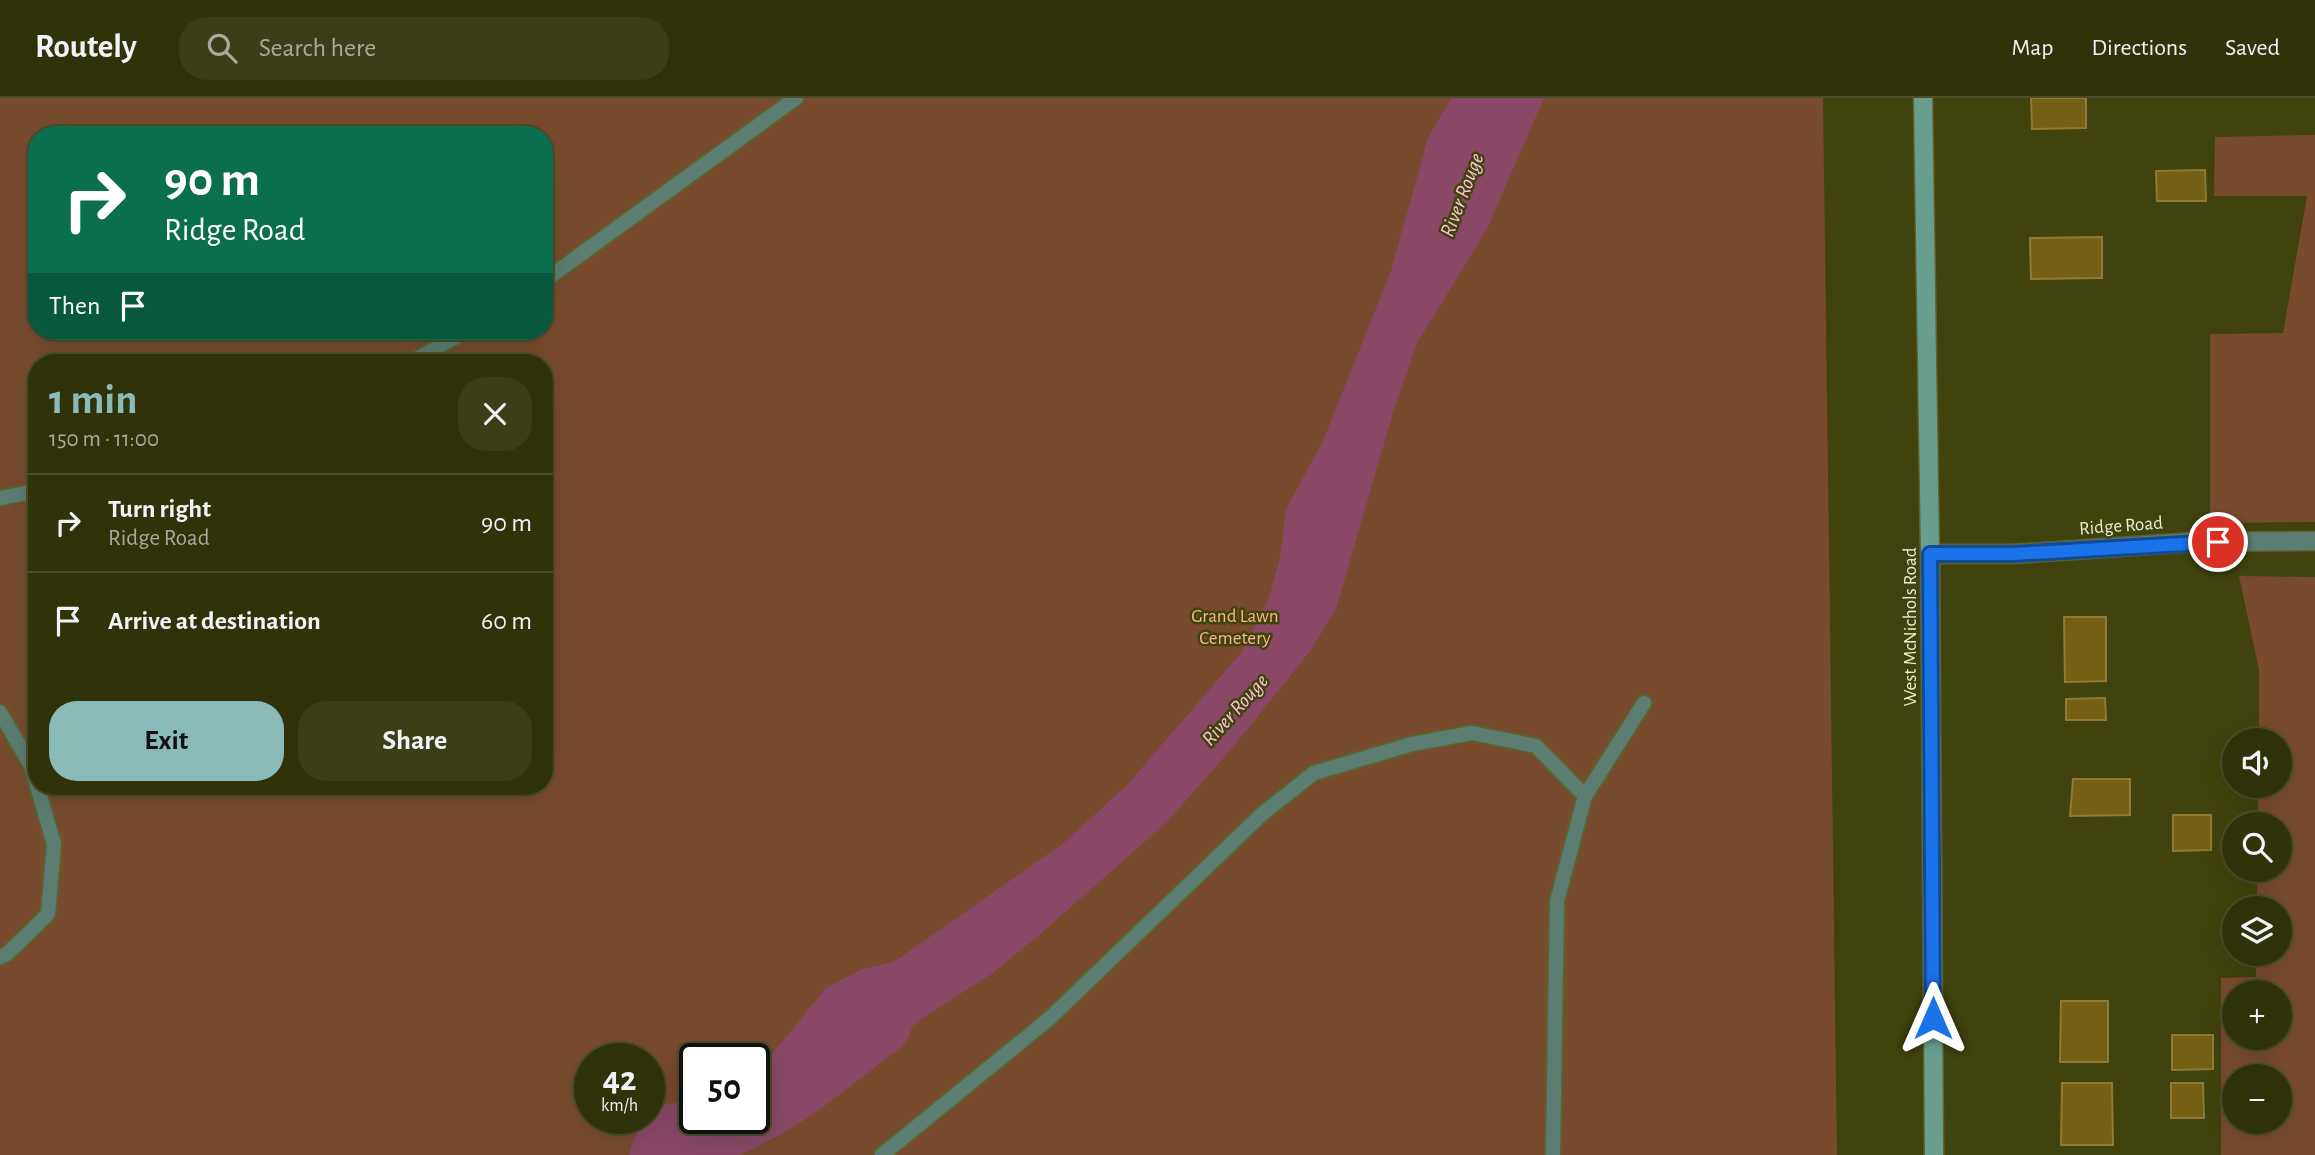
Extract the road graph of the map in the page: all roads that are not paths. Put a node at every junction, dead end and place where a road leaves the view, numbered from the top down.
1 (796, 98) edge
2 (1923, 98) edge
3 (553, 274) edge
4 (451, 340) edge
5 (425, 354) edge
6 (28, 493) edge
7 (0, 498) edge
8 (2315, 541) edge
9 (1930, 554) junction
10 (1644, 703) dead end
11 (0, 712) edge
12 (28, 761) edge
13 (40, 795) edge
14 (1585, 796) junction
15 (0, 957) edge
16 (881, 1155) edge
17 (1553, 1155) edge
18 (1934, 1155) edge

1 - 3 lane
2 - 9 main road, West McNichols Road
4 - 5 lane
6 - 7 lane
8 - 9 street, Ridge Road
9 - 18 main road, West McNichols Road
10 - 14 lane
11 - 12 lane
13 - 15 lane
14 - 16 lane
14 - 17 lane

